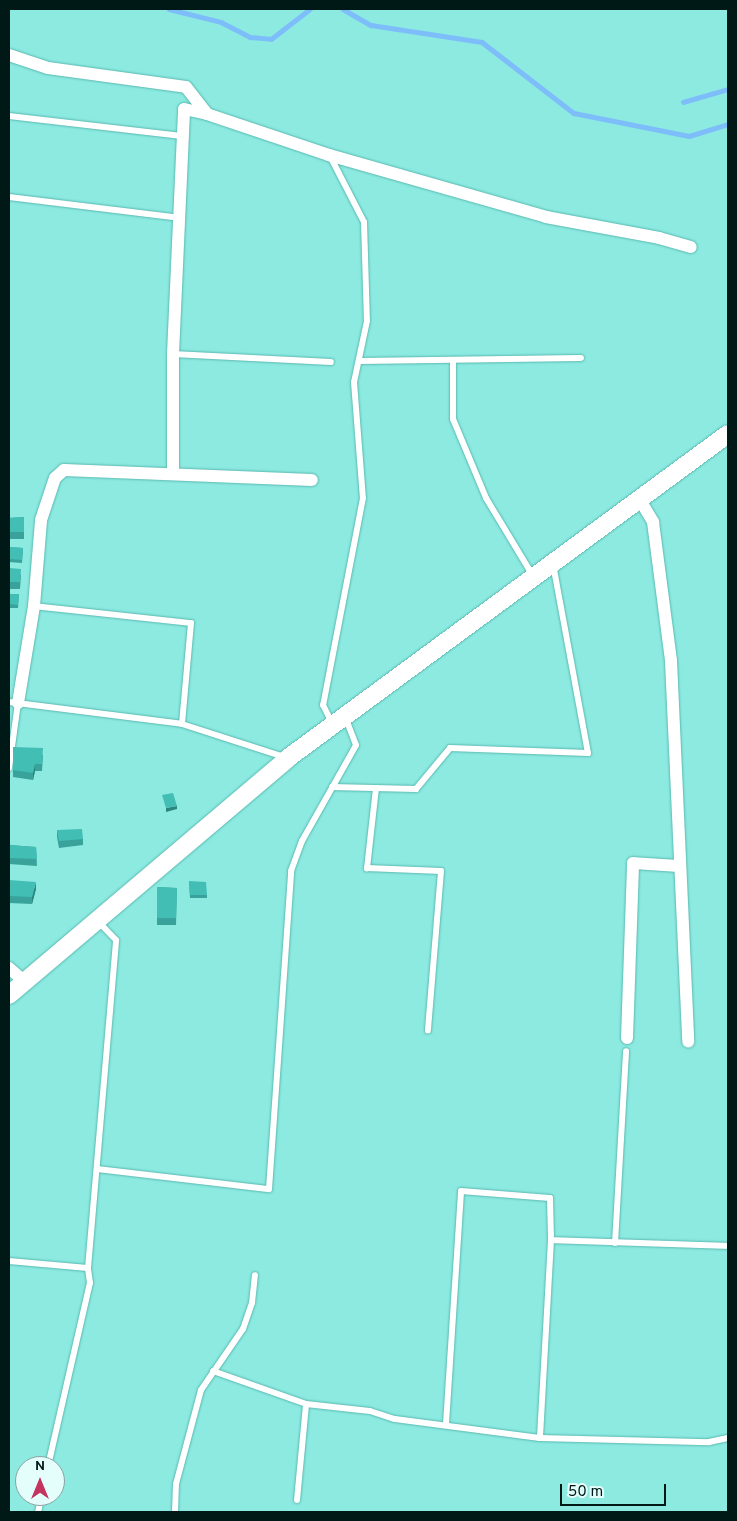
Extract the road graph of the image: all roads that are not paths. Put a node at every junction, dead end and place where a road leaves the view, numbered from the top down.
1 (9, 54) edge
2 (206, 114) junction
3 (9, 116) edge
4 (182, 136) junction
5 (329, 155) junction
6 (9, 197) edge
7 (179, 218) junction
8 (691, 247) dead end
9 (173, 354) junction
10 (581, 358) dead end
11 (360, 361) junction
12 (331, 362) dead end
13 (453, 362) junction
14 (728, 434) edge
15 (173, 473) junction
16 (312, 480) dead end
17 (640, 500) junction
18 (553, 564) junction
19 (534, 578) junction
20 (34, 606) junction
21 (13, 702) edge
22 (339, 720) junction
23 (182, 724) junction
24 (288, 758) junction
25 (9, 768) edge
26 (332, 787) junction
27 (376, 788) junction
28 (680, 866) junction
29 (96, 918) junction
30 (9, 968) edge
31 (25, 982) junction
32 (9, 996) edge
33 (428, 1030) dead end
34 (627, 1038) dead end
35 (688, 1042) dead end
36 (626, 1051) dead end
37 (98, 1168) junction
38 (551, 1240) junction
39 (615, 1243) junction
40 (728, 1246) edge
41 (9, 1263) edge
42 (88, 1268) junction
43 (256, 1275) dead end
44 (213, 1371) junction
45 (306, 1404) junction
46 (446, 1424) junction
47 (540, 1438) junction
48 (728, 1438) edge
49 (50, 1456) edge
50 (297, 1500) dead end
51 (175, 1512) edge

1 - 2 street
2 - 4 street
2 - 5 street
3 - 4 lane
4 - 7 street
5 - 8 street
5 - 11 lane
6 - 7 lane
7 - 9 street
9 - 12 lane
9 - 15 street
10 - 13 lane
11 - 13 lane
11 - 22 lane
13 - 19 lane
14 - 17 main road
15 - 16 street
15 - 20 street
17 - 18 main road
17 - 28 street
18 - 19 main road
18 - 27 lane
19 - 22 main road
20 - 21 street
20 - 23 lane
21 - 23 lane
21 - 25 lane
22 - 24 main road
22 - 26 lane
23 - 24 lane
24 - 29 main road
26 - 27 lane
26 - 37 lane
27 - 33 lane
28 - 34 street
28 - 35 street
29 - 31 main road
29 - 37 lane
30 - 31 street
31 - 32 main road
36 - 39 lane
37 - 42 lane
38 - 39 lane
38 - 46 lane
38 - 47 lane
39 - 40 lane
41 - 42 lane
42 - 49 lane
43 - 44 lane
44 - 45 lane
44 - 51 lane
45 - 46 lane
45 - 50 lane
46 - 47 lane
47 - 48 lane

